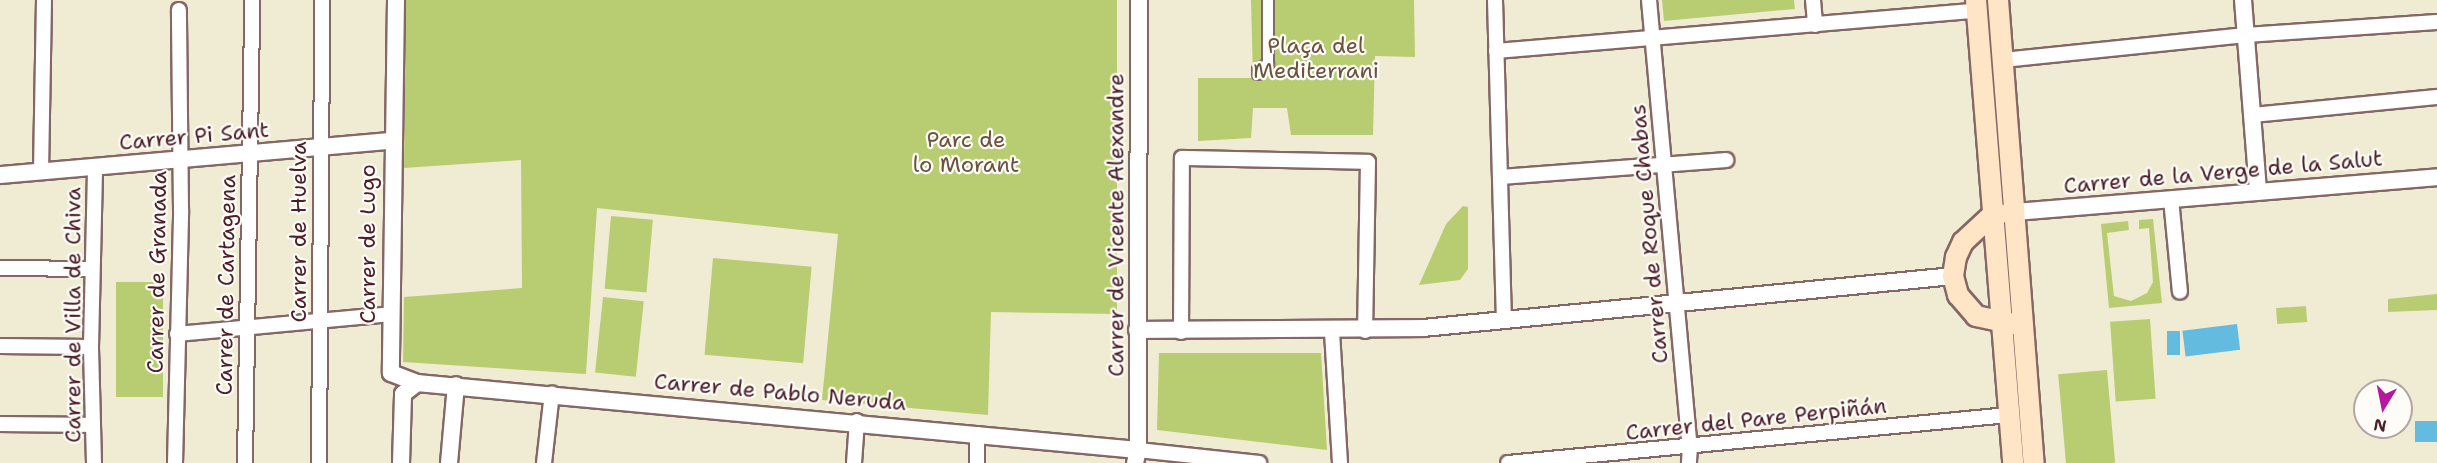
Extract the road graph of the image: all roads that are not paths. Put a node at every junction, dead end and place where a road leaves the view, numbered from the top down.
1 (44, 0) edge
2 (252, 0) edge
3 (322, 0) edge
4 (396, 0) edge
5 (1139, 0) edge
6 (1268, 0) edge
7 (1495, 0) edge
8 (1649, 0) edge
9 (1813, 0) edge
10 (1998, 0) edge
11 (2243, 0) edge
12 (1977, 6) edge
13 (179, 10) dead end
14 (2437, 22) edge
15 (1815, 26) junction
16 (2246, 35) junction
17 (1653, 39) junction
18 (1496, 51) junction
19 (2003, 60) junction
20 (1258, 74) dead end
21 (2437, 97) edge
22 (2252, 115) junction
23 (391, 141) junction
24 (319, 149) junction
25 (249, 154) junction
26 (179, 158) junction
27 (1726, 160) dead end
28 (1664, 163) junction
29 (95, 167) junction
30 (41, 172) junction
31 (0, 175) edge
32 (1501, 177) junction
33 (2437, 177) edge
34 (2258, 190) junction
35 (2171, 199) junction
36 (2014, 212) junction
37 (1991, 216) junction
38 (0, 268) edge
39 (92, 269) junction
40 (1953, 276) junction
41 (2180, 292) dead end
42 (1675, 303) junction
43 (391, 314) junction
44 (1504, 321) junction
45 (320, 322) junction
46 (2021, 324) junction
47 (2000, 325) junction
48 (246, 330) junction
49 (1137, 330) junction
50 (1365, 331) junction
51 (1181, 332) junction
52 (1332, 332) junction
53 (177, 334) junction
54 (0, 346) edge
55 (91, 347) junction
56 (417, 383) junction
57 (456, 385) junction
58 (552, 393) junction
59 (2008, 415) junction
60 (857, 422) junction
61 (0, 424) edge
62 (93, 425) junction
63 (977, 434) junction
64 (1690, 447) junction
65 (1136, 457) edge
66 (94, 463) edge
67 (175, 463) edge
68 (245, 463) edge
69 (319, 463) edge
70 (401, 463) edge
71 (448, 463) edge
72 (544, 463) edge
73 (854, 463) edge
74 (976, 463) edge
75 (1259, 463) edge
76 (1340, 463) edge
77 (1508, 463) edge
78 (1689, 463) edge
79 (2013, 463) edge
80 (2034, 463) edge

1 - 30 street
2 - 25 street, Carrer de Cartagena
3 - 24 street, Carrer de Huelva
4 - 23 street, Carrer de Lugo
5 - 49 street, Carrer de Vicente Alexandre
6 - 20 street
7 - 18 street
8 - 17 street, Carrer de Roque Chabas
9 - 15 street
10 - 19 main road
11 - 16 street
12 - 15 street
12 - 37 main road
13 - 26 street, Carrer de Granada
14 - 16 street
15 - 17 street
16 - 19 street
16 - 22 street
17 - 18 street
17 - 28 street, Carrer de Roque Chabas
18 - 32 street
19 - 36 main road
21 - 22 street
22 - 34 street
23 - 24 street, Carrer Pi Sant
23 - 43 street, Carrer de Lugo
24 - 25 street, Carrer Pi Sant
24 - 45 street, Carrer de Huelva
25 - 26 street, Carrer Pi Sant
25 - 48 street, Carrer de Cartagena
26 - 29 street, Carrer Pi Sant
26 - 53 street, Carrer de Granada
27 - 28 street
28 - 32 street
28 - 42 street, Carrer de Roque Chabas
29 - 30 street, Carrer Pi Sant
29 - 39 street, Carrer de Villa de Chiva
30 - 31 street, Carrer Pi Sant
32 - 44 street
33 - 34 street, Carrer de la Verge de la Salut
34 - 35 street, Carrer de la Verge de la Salut
35 - 36 street, Carrer de la Verge de la Salut
35 - 41 street
36 - 37 main road
36 - 46 main road
37 - 40 main road
37 - 47 main road
38 - 39 street
39 - 55 street, Carrer de Villa de Chiva
40 - 42 street
40 - 47 main road
42 - 44 street
42 - 64 street, Carrer de Roque Chabas
43 - 45 street
43 - 56 street, Carrer de Lugo
44 - 50 street
45 - 48 street
45 - 69 street, Carrer de Huelva
46 - 47 main road
46 - 80 main road
47 - 59 main road
48 - 53 street
48 - 68 street, Carrer de Cartagena
49 - 51 street
49 - 65 street, Carrer de Vicente Alexandre
50 - 51 street
50 - 52 street
51 - 52 street
52 - 76 street
53 - 67 street, Carrer de Granada
54 - 55 street
55 - 62 street, Carrer de Villa de Chiva
56 - 57 street, Carrer de Pablo Neruda
56 - 70 street
57 - 58 street, Carrer de Pablo Neruda
57 - 71 street
58 - 60 street, Carrer de Pablo Neruda
58 - 72 street
59 - 64 street, Carrer del Pare Perpiñán
59 - 79 main road
60 - 63 street, Carrer de Pablo Neruda
60 - 73 street
61 - 62 street
62 - 66 street, Carrer de Villa de Chiva
63 - 65 street, Carrer de Pablo Neruda
63 - 74 street
64 - 77 street, Carrer del Pare Perpiñán
64 - 78 street, Carrer de Roque Chabas
65 - 75 street

